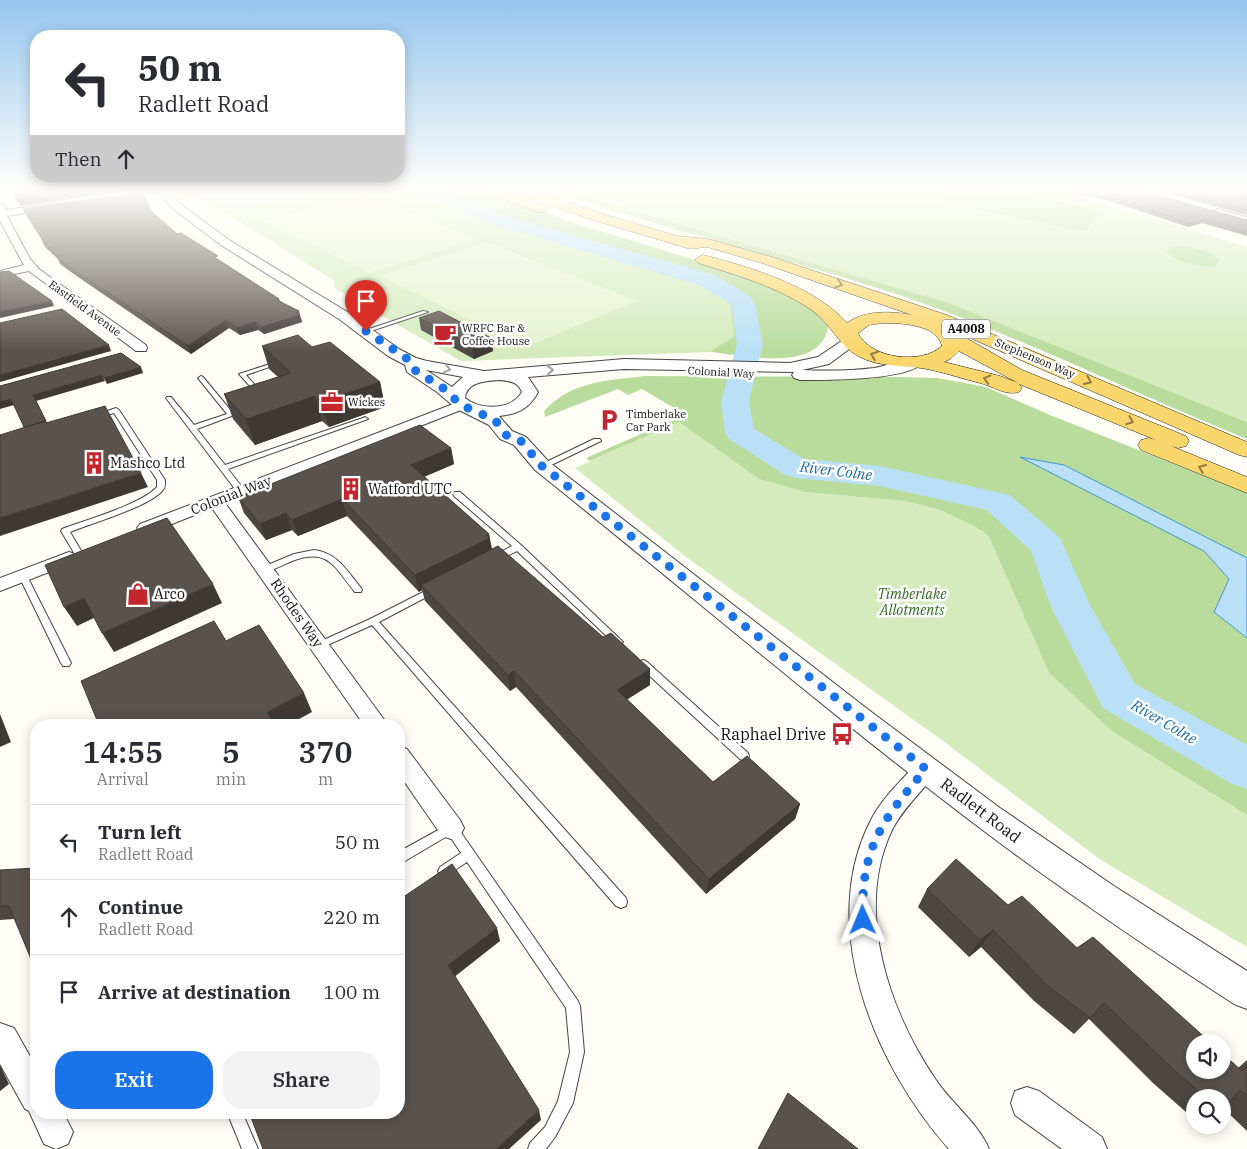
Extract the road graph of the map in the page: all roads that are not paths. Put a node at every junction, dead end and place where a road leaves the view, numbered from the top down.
1 (18, 245) edge
2 (228, 245) edge
3 (653, 245) edge
4 (688, 245) edge
5 (714, 245) edge
6 (31, 268) junction
7 (0, 274) edge
8 (842, 302) dead end
9 (82, 304) junction
10 (859, 308) dead end
11 (63, 309) edge
12 (425, 312) dead end
13 (893, 318) junction
14 (366, 331) junction
15 (944, 333) junction
16 (850, 339) junction
17 (141, 348) joint
18 (122, 354) edge
19 (289, 360) edge
20 (409, 360) junction
21 (918, 362) junction
22 (695, 368) junction
23 (777, 372) junction
24 (493, 375) junction
25 (200, 378) dead end
26 (169, 398) dead end
27 (527, 398) junction
28 (267, 403) edge
29 (463, 405) junction
30 (249, 409) edge
31 (231, 415) junction
32 (91, 417) edge
33 (364, 419) dead end
34 (193, 428) junction
35 (520, 440) junction
36 (597, 441) dead end
37 (1247, 450) edge
38 (542, 466) junction
39 (223, 468) junction
40 (1247, 468) edge
41 (1247, 486) edge
42 (241, 491) junction
43 (457, 494) dead end
44 (215, 502) junction
45 (133, 533) edge
46 (97, 547) edge
47 (518, 547) junction
48 (79, 554) junction
49 (484, 564) edge
50 (266, 569) junction
51 (24, 576) junction
52 (0, 585) edge
53 (442, 586) edge
54 (358, 590) dead end
55 (374, 620) junction
56 (320, 645) junction
57 (66, 663) dead end
58 (373, 719) edge
59 (744, 756) edge
60 (405, 764) edge
61 (926, 769) junction
62 (451, 828) junction
63 (468, 854) junction
64 (405, 855) edge
65 (438, 876) edge
66 (621, 902) dead end
67 (1247, 991) edge
68 (0, 1038) edge
69 (30, 1087) edge
70 (1027, 1103) dead end
71 (237, 1119) edge
72 (250, 1149) edge
73 (536, 1149) edge
74 (972, 1149) edge
75 (1090, 1149) edge

1 - 6 street, Eastfield Avenue
2 - 14 street, Radlett Road
3 - 16 main road
4 - 8 main road, Stephenson Way
5 -> 37 main road, Stephenson Way / A4008
6 - 7 street
6 - 9 street, Eastfield Avenue
9 - 11 street
9 - 17 street, Eastfield Avenue
10 - 13 main road
12 - 14 lane
13 - 15 main road, Stephenson Way
13 - 16 main road
14 - 20 street, Radlett Road
15 - 21 main road
15 -> 40 main road, Stephenson Way
21 -> 16 main road
16 - 23 street, Colonial Way
17 - 18 street
19 - 28 lane
20 -> 24 street, Radlett Road
20 - 29 street, Radlett Road
21 - 23 street, Colonial Way
41 -> 21 main road
22 - 23 street, Colonial Way
24 -> 22 street, Colonial Way
22 - 27 street, Colonial Way
24 - 27 street
24 - 29 street
25 - 31 lane
26 - 34 lane
27 - 29 street, Colonial Way
27 - 35 street
29 - 35 street, Radlett Road
29 - 42 street, Colonial Way
30 - 31 lane
31 - 34 lane
32 - 48 lane
33 - 39 lane
34 - 39 lane
35 - 38 street, Radlett Road
36 - 38 lane
38 - 61 street, Radlett Road
39 - 42 lane
42 - 44 street, Colonial Way
43 - 47 lane
44 - 45 street, Colonial Way
44 - 50 street, Rhodes Way
46 - 48 street
47 - 49 lane
47 - 59 lane
48 - 51 street
50 - 54 lane
50 - 56 street, Rhodes Way
51 - 52 street
51 - 57 lane
53 - 55 lane
55 - 56 lane
55 - 66 lane
56 - 58 street, Rhodes Way
60 - 62 street
61 - 67 street, Radlett Road
61 - 74 street
62 - 63 lane
62 - 64 lane
63 - 65 lane
63 - 73 lane
68 - 69 street
70 - 75 street
71 - 72 lane

